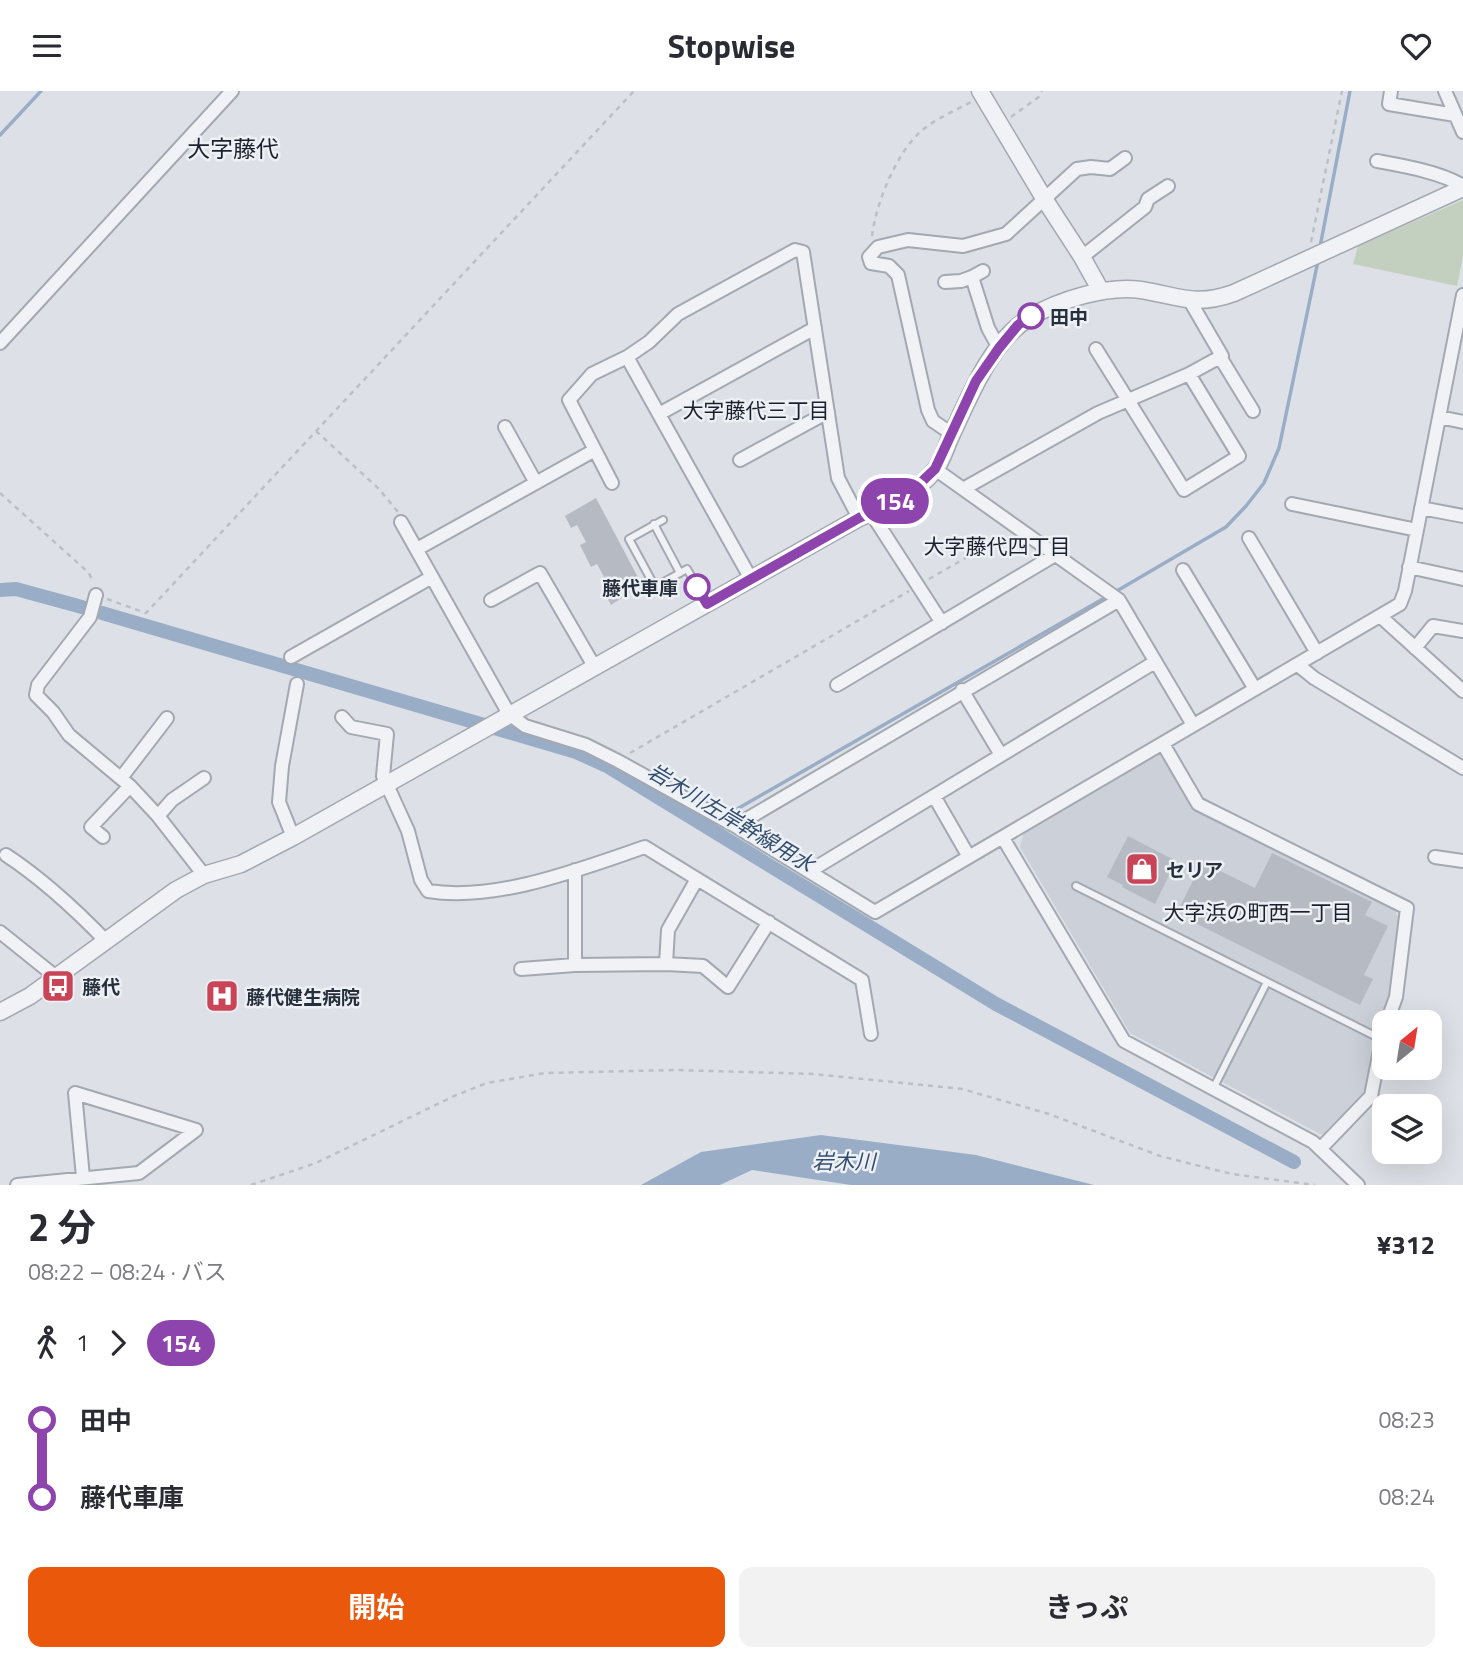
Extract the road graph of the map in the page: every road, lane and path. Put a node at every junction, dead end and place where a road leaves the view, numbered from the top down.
1 (232, 91) edge
2 (634, 91) edge
3 (1042, 91) edge
4 (1342, 91) edge
5 (1391, 91) edge
6 (1445, 91) edge
7 (981, 93) edge
8 (1455, 115) junction
9 (1000, 125) junction
10 (1463, 132) edge
11 (1125, 158) dead end
12 (1377, 161) dead end
13 (1168, 185) dead end
14 (1463, 187) edge
15 (1045, 200) junction
16 (1318, 253) junction
17 (869, 257) junction
18 (1082, 257) junction
19 (945, 282) dead end
20 (1101, 291) junction
21 (1463, 295) edge
22 (1190, 301) junction
23 (815, 328) junction
24 (1459, 342) edge
25 (0, 343) edge
26 (999, 348) junction
27 (1096, 349) dead end
28 (627, 357) junction
29 (1220, 357) junction
30 (1189, 374) junction
31 (1130, 401) junction
32 (1253, 411) dead end
33 (828, 412) junction
34 (659, 414) junction
35 (1439, 417) junction
36 (1463, 422) edge
37 (316, 431) junction
38 (523, 432) dead end
39 (952, 434) junction
40 (595, 450) junction
41 (740, 460) dead end
42 (935, 469) junction
43 (612, 482) dead end
44 (536, 483) junction
45 (963, 489) junction
46 (0, 493) edge
47 (1292, 504) dead end
48 (1421, 508) junction
49 (865, 515) junction
50 (1463, 516) edge
51 (663, 520) dead end
52 (401, 522) joint
53 (654, 524) junction
54 (1017, 528) junction
55 (1417, 530) junction
56 (1249, 538) dead end
57 (417, 549) junction
58 (1055, 555) junction
59 (1409, 567) junction
60 (1183, 570) dead end
61 (680, 573) junction
62 (432, 577) junction
63 (751, 579) junction
64 (1463, 579) edge
65 (918, 586) junction
66 (96, 595) junction
67 (1113, 596) junction
68 (491, 600) dead end
69 (707, 604) junction
70 (1380, 616) junction
71 (942, 623) junction
72 (1463, 631) edge
73 (1415, 648) junction
74 (1317, 653) junction
75 (291, 657) dead end
76 (1155, 663) junction
77 (1298, 665) junction
78 (594, 666) junction
79 (297, 684) dead end
80 (837, 685) dead end
81 (1255, 689) junction
82 (962, 691) junction
83 (1463, 691) edge
84 (509, 714) junction
85 (342, 717) dead end
86 (167, 718) dead end
87 (1193, 725) junction
88 (1166, 749) dead end
89 (1001, 755) junction
90 (618, 761) junction
91 (1463, 768) edge
92 (204, 778) dead end
93 (126, 782) junction
94 (387, 784) junction
95 (934, 796) junction
96 (158, 816) junction
97 (735, 826) junction
98 (103, 837) dead end
99 (293, 837) junction
100 (1003, 838) junction
101 (6, 855) dead end
102 (969, 857) junction
103 (1435, 857) dead end
104 (1463, 861) edge
105 (575, 870) junction
106 (810, 871) junction
107 (204, 875) junction
108 (697, 879) junction
109 (1076, 885) dead end
110 (769, 922) junction
111 (0, 932) edge
112 (106, 941) junction
113 (666, 964) junction
114 (575, 965) junction
115 (521, 969) dead end
116 (56, 977) junction
117 (1267, 982) junction
118 (1391, 1010) edge
119 (0, 1012) edge
120 (1372, 1030) edge
121 (871, 1034) dead end
122 (1374, 1080) edge
123 (1213, 1089) junction
124 (1320, 1149) junction
125 (83, 1177) junction
126 (17, 1185) edge
127 (251, 1185) edge
128 (1315, 1185) edge
129 (1358, 1185) edge

1 - 25 street
2 - 37 path
3 - 9 path
4 - 16 path
5 - 8 street
6 - 8 street
7 - 9 street
7 - 17 path
8 - 10 street
9 - 15 street
11 - 15 street
12 - 14 street
13 - 18 street
14 - 16 street
15 - 17 street
15 - 18 street
16 - 22 street
17 - 39 street
18 - 20 street
19 - 26 street
20 - 22 street
20 - 26 street
21 - 24 street
22 - 29 street
23 - 28 street
23 - 33 street
23 - 34 street
24 - 35 street
26 - 39 street
27 - 31 street
28 - 34 street
28 - 40 street
29 - 30 street
29 - 32 street
30 - 31 street
30 - 31 street
31 - 45 street
33 - 41 street
33 - 49 street
34 - 63 street
35 - 36 street
35 - 48 street
37 - 52 path
37 - 66 path
38 - 44 street
39 - 42 street
40 - 43 street
40 - 44 street
42 - 45 street
42 - 49 street
44 - 57 street
45 - 54 street
46 - 66 path
47 - 55 street
48 - 50 street
48 - 55 street
49 - 63 street
49 - 65 street
51 - 53 lane
52 - 57 street
53 - 61 lane
53 - 61 lane
54 - 58 street
54 - 65 path
55 - 59 street
56 - 74 street
57 - 62 street
58 - 67 street
58 - 71 street
59 - 64 street
59 - 70 street
60 - 81 street
61 - 69 lane
62 - 75 street
62 - 84 street
63 - 69 street
65 - 71 street
65 - 90 path
66 - 93 street
67 - 76 street
67 - 82 street
68 - 78 street
69 - 78 street
70 - 73 street
70 - 74 street
71 - 80 street
72 - 73 street
73 - 83 street
74 - 77 street
76 - 87 street
76 - 89 street
77 - 81 street
77 - 91 street
78 - 84 street
79 - 99 street
81 - 87 street
82 - 89 street
82 - 97 street
84 - 90 street
84 - 94 street
85 - 94 street
86 - 93 street
87 - 100 street
88 - 118 street
89 - 95 street
90 - 97 street
92 - 96 street
93 - 96 street
93 - 98 street
94 - 99 street
94 - 105 street
95 - 102 street
95 - 106 street
96 - 107 street
97 - 106 street
99 - 107 street
100 - 102 street
100 - 123 street
101 - 112 street
102 - 106 street
103 - 104 street
105 - 108 street
105 - 114 street
107 - 112 street
108 - 110 street
108 - 113 street
109 - 117 lane
110 - 113 street
110 - 121 street
111 - 116 street
112 - 116 street
113 - 114 street
114 - 115 street
116 - 119 street
117 - 120 lane
117 - 123 lane
122 - 124 street
123 - 124 street
124 - 129 street
125 - 125 street
125 - 126 street
127 - 128 path

